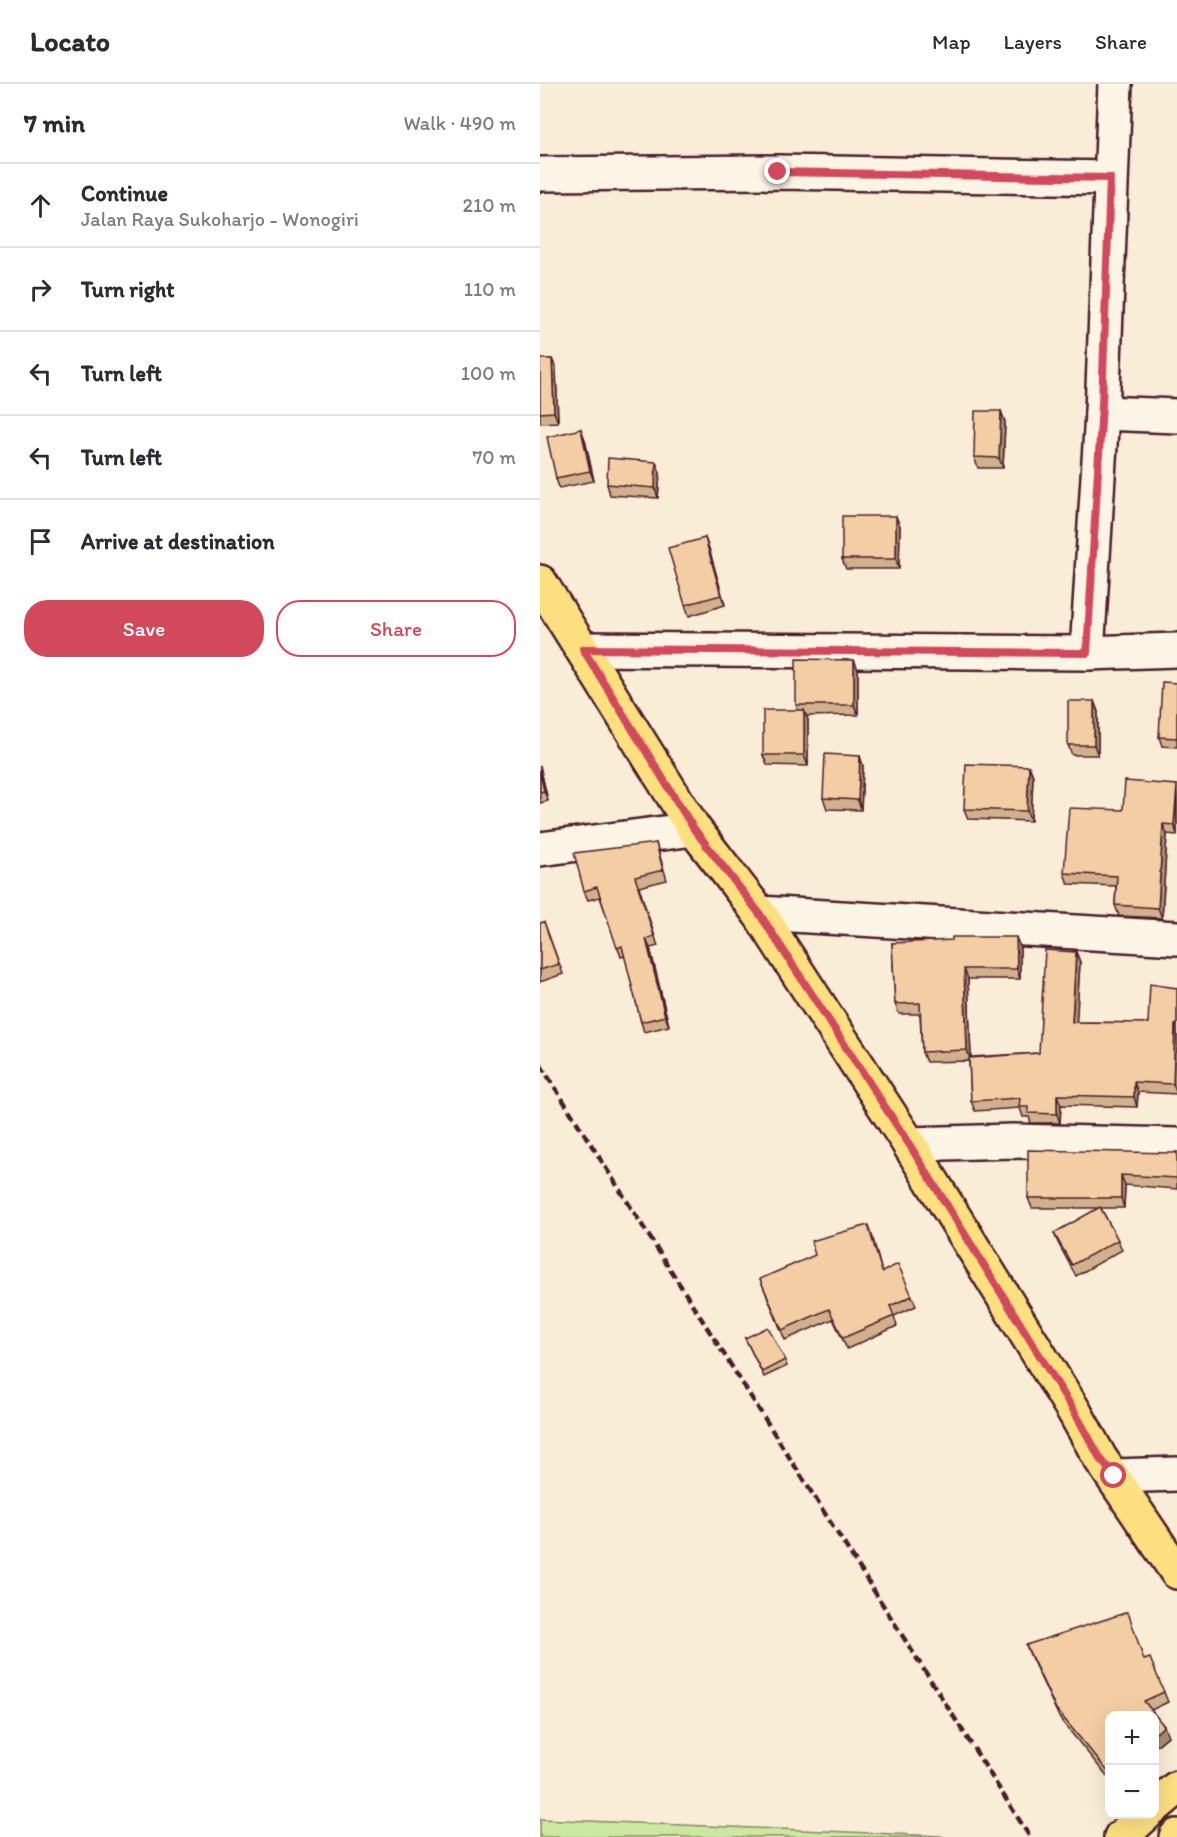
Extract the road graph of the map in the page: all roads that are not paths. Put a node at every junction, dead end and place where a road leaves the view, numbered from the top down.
1 (1115, 84) edge
2 (540, 174) edge
3 (1110, 178) junction
4 (1102, 413) junction
5 (1177, 416) edge
6 (540, 582) edge
7 (583, 649) junction
8 (1177, 650) edge
9 (1087, 653) junction
10 (694, 829) junction
11 (540, 849) edge
12 (759, 913) junction
13 (1177, 938) edge
14 (909, 1144) junction
15 (1177, 1145) edge
16 (1177, 1474) edge
17 (1114, 1476) junction
18 (1177, 1572) edge
19 (1177, 1788) edge
20 (1159, 1804) edge
21 (1141, 1819) edge
22 (1121, 1837) edge

1 - 3 street
2 - 3 street
3 - 4 street
4 - 5 street
4 - 9 street
6 - 7 main road
7 - 9 street
7 - 10 main road
8 - 9 street
10 - 11 street
10 - 12 main road
12 - 13 street
12 - 14 main road
14 - 15 street
14 - 17 main road
16 - 17 street
17 - 18 main road
19 - 20 main road
21 - 22 main road

